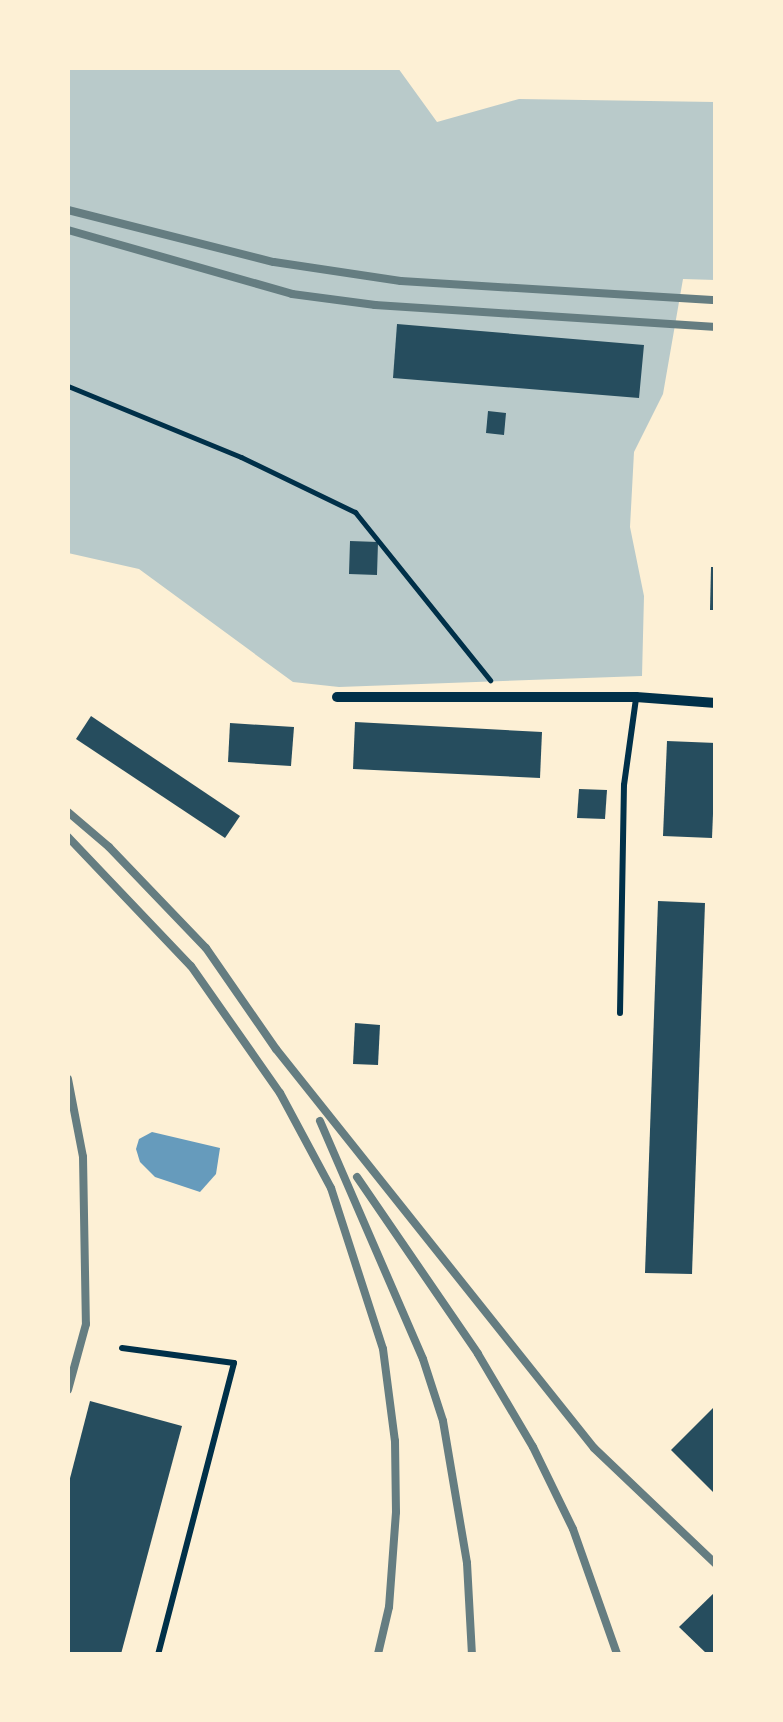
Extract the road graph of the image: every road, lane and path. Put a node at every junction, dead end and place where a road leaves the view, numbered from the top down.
1 (68, 386) edge
2 (501, 695) junction
3 (338, 697) dead end
4 (636, 697) junction
5 (716, 703) edge
6 (620, 1013) dead end
7 (122, 1348) dead end
8 (158, 1654) edge

1 - 2 path
2 - 3 street
2 - 4 street
4 - 5 street
4 - 6 lane
7 - 8 lane

